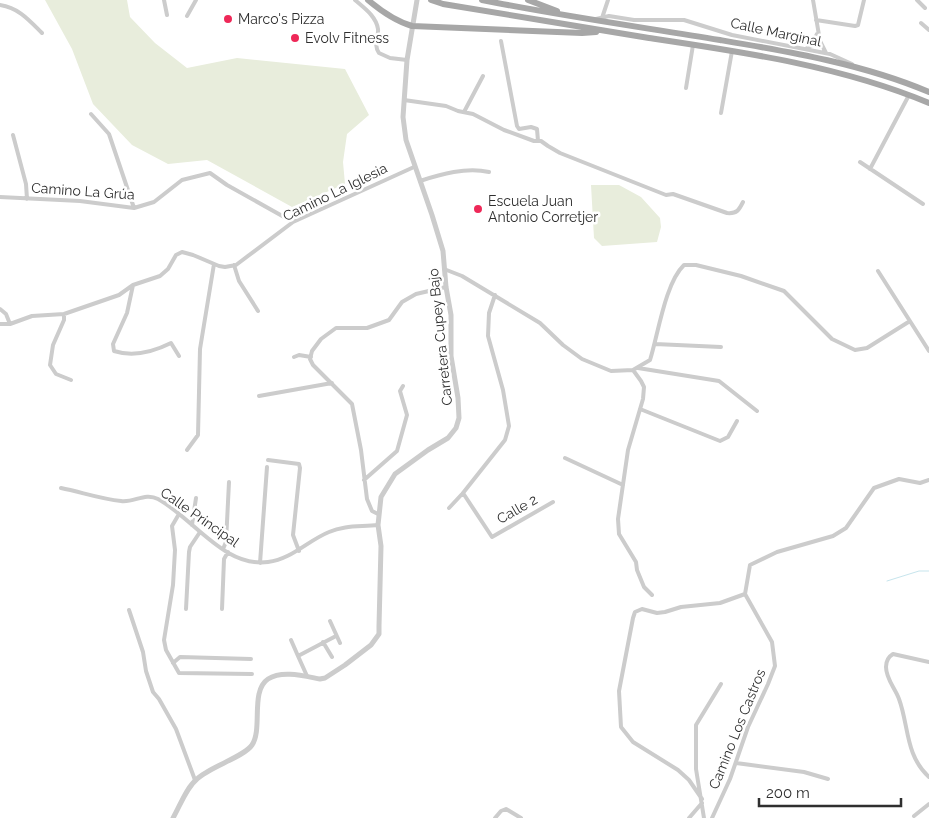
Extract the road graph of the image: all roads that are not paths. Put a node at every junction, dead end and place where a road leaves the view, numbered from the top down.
1 (164, 0) edge
2 (196, 0) edge
3 (355, 0) edge
4 (368, 0) edge
5 (417, 0) edge
6 (431, 0) edge
7 (482, 0) edge
8 (528, 0) edge
9 (608, 0) edge
10 (813, 0) edge
11 (864, 0) edge
12 (917, 0) edge
13 (0, 4) edge
14 (925, 8) dead end
15 (167, 15) dead end
16 (565, 15) junction
17 (187, 16) dead end
18 (602, 18) junction
19 (594, 19) junction
20 (816, 20) junction
21 (921, 23) dead end
22 (412, 26) junction
23 (929, 30) edge
24 (603, 31) junction
25 (818, 32) junction
26 (42, 33) dead end
27 (500, 41) dead end
28 (693, 45) junction
29 (806, 49) junction
30 (732, 51) junction
31 (826, 53) junction
32 (407, 60) junction
33 (862, 70) junction
34 (482, 76) dead end
35 (686, 88) dead end
36 (929, 92) edge
37 (909, 95) junction
38 (404, 100) junction
39 (929, 103) edge
40 (464, 112) junction
41 (721, 113) dead end
42 (91, 114) dead end
43 (13, 135) dead end
44 (538, 141) junction
45 (860, 162) dead end
46 (414, 167) junction
47 (870, 169) junction
48 (489, 172) dead end
49 (420, 181) junction
50 (0, 197) edge
51 (27, 199) junction
52 (743, 202) dead end
53 (923, 204) dead end
54 (134, 208) junction
55 (293, 222) junction
56 (214, 264) junction
57 (234, 265) junction
58 (444, 269) junction
59 (878, 271) dead end
60 (133, 285) junction
61 (446, 287) junction
62 (495, 295) junction
63 (0, 309) edge
64 (258, 311) dead end
65 (64, 314) junction
66 (910, 321) junction
67 (0, 324) edge
68 (10, 324) junction
69 (655, 344) junction
70 (721, 347) dead end
71 (929, 351) edge
72 (179, 356) dead end
73 (294, 357) dead end
74 (311, 357) junction
75 (638, 368) junction
76 (633, 370) junction
77 (71, 380) dead end
78 (332, 383) junction
79 (402, 386) dead end
80 (259, 396) dead end
81 (640, 409) junction
82 (757, 411) dead end
83 (737, 421) dead end
84 (187, 450) dead end
85 (565, 458) dead end
86 (268, 460) dead end
87 (267, 467) dead end
88 (364, 480) junction
89 (929, 480) edge
90 (229, 482) dead end
91 (623, 484) junction
92 (61, 488) dead end
93 (463, 493) junction
94 (196, 498) dead end
95 (553, 502) dead end
96 (449, 508) dead end
97 (179, 514) junction
98 (378, 514) junction
99 (192, 525) junction
100 (378, 525) junction
101 (200, 532) junction
102 (223, 549) junction
103 (299, 550) junction
104 (228, 552) junction
105 (260, 562) junction
106 (745, 594) junction
107 (652, 595) dead end
108 (186, 609) dead end
109 (222, 609) dead end
110 (129, 610) dead end
111 (330, 621) dead end
112 (336, 636) junction
113 (291, 640) dead end
114 (323, 642) junction
115 (340, 643) dead end
116 (298, 656) junction
117 (332, 657) dead end
118 (252, 659) dead end
119 (929, 662) edge
120 (173, 663) junction
121 (252, 674) dead end
122 (306, 676) junction
123 (720, 684) dead end
124 (736, 763) junction
125 (929, 776) edge
126 (195, 780) junction
127 (828, 780) dead end
128 (702, 801) junction
129 (929, 804) edge
130 (914, 816) dead end
131 (173, 818) edge
132 (495, 818) edge
133 (521, 818) edge
134 (689, 818) edge
135 (704, 818) edge
136 (712, 818) edge

1 - 15 street
2 - 17 street
3 - 32 street
4 - 22 main road
5 - 22 street, Carretera Cupey Bajo
6 - 24 main road
7 - 16 main road
8 - 16 main road
9 - 18 street
10 - 20 street
11 - 20 street
12 - 14 street
13 - 26 street
16 - 19 main road
18 - 19 street, Calle Marginal
18 - 29 street, Calle Marginal
19 - 33 main road
20 - 25 street
21 - 23 street
22 - 24 main road
22 - 32 street, Carretera Cupey Bajo
24 - 28 main road
25 - 29 street
25 - 31 street
27 - 44 street
28 - 30 main road
28 - 35 street
29 - 31 street, Calle Marginal
30 - 37 main road
30 - 41 street
31 - 33 street, Calle Marginal
32 - 38 street, Carretera Cupey Bajo
33 - 36 main road
34 - 40 street
37 - 39 main road
37 - 47 street
38 - 40 street
38 - 46 street, Carretera Cupey Bajo
40 - 44 street
42 - 54 street
43 - 51 street
44 - 52 street
45 - 47 street
46 - 49 street, Carretera Cupey Bajo
46 - 55 street, Camino La Iglesia
47 - 53 street
48 - 49 street
49 - 58 street, Carretera Cupey Bajo
50 - 51 street, Camino La Grúa
51 - 54 street, Camino La Grúa
54 - 55 street, Camino La Grúa
55 - 57 street, Camino La Iglesia
56 - 57 street
56 - 60 street
56 - 84 street
57 - 64 street
58 - 61 street, Carretera Cupey Bajo
58 - 62 street
59 - 66 street
60 - 65 street
60 - 72 street
61 - 74 street
61 - 98 street, Carretera Cupey Bajo
62 - 76 street
62 - 93 street
63 - 68 street
65 - 68 street
65 - 77 street
66 - 69 street
66 - 71 street
67 - 68 street
69 - 70 street
69 - 75 street
73 - 74 street
74 - 78 street
75 - 76 street
75 - 82 street
76 - 81 street
78 - 80 street
78 - 88 street
79 - 88 street
81 - 83 street
81 - 91 street
85 - 91 street
86 - 103 street
87 - 105 street
88 - 98 street
89 - 106 street
90 - 102 street
91 - 107 street
92 - 97 street, Calle Principal
93 - 95 street, Calle 2
93 - 96 street
94 - 99 street
97 - 99 street, Calle Principal
97 - 120 street
98 - 100 street, Carretera Cupey Bajo
99 - 101 street, Calle Principal
100 - 103 street, Calle Principal
100 - 122 street, Carretera Cupey Bajo
101 - 102 street, Calle Principal
101 - 108 street
102 - 104 street, Calle Principal
103 - 105 street, Calle Principal
104 - 105 street, Calle Principal
104 - 109 street
106 - 124 street, Camino Los Castros
106 - 128 street
110 - 126 street
111 - 112 street
112 - 114 street
112 - 115 street
113 - 116 street
114 - 116 street
114 - 117 street
116 - 122 street
118 - 120 street
119 - 125 street
120 - 121 street
122 - 126 street, Carretera Cupey Bajo
123 - 128 street
124 - 127 street
124 - 136 street, Camino Los Castros
126 - 131 street, Carretera Cupey Bajo
128 - 134 street
128 - 135 street
129 - 130 street
132 - 133 street

